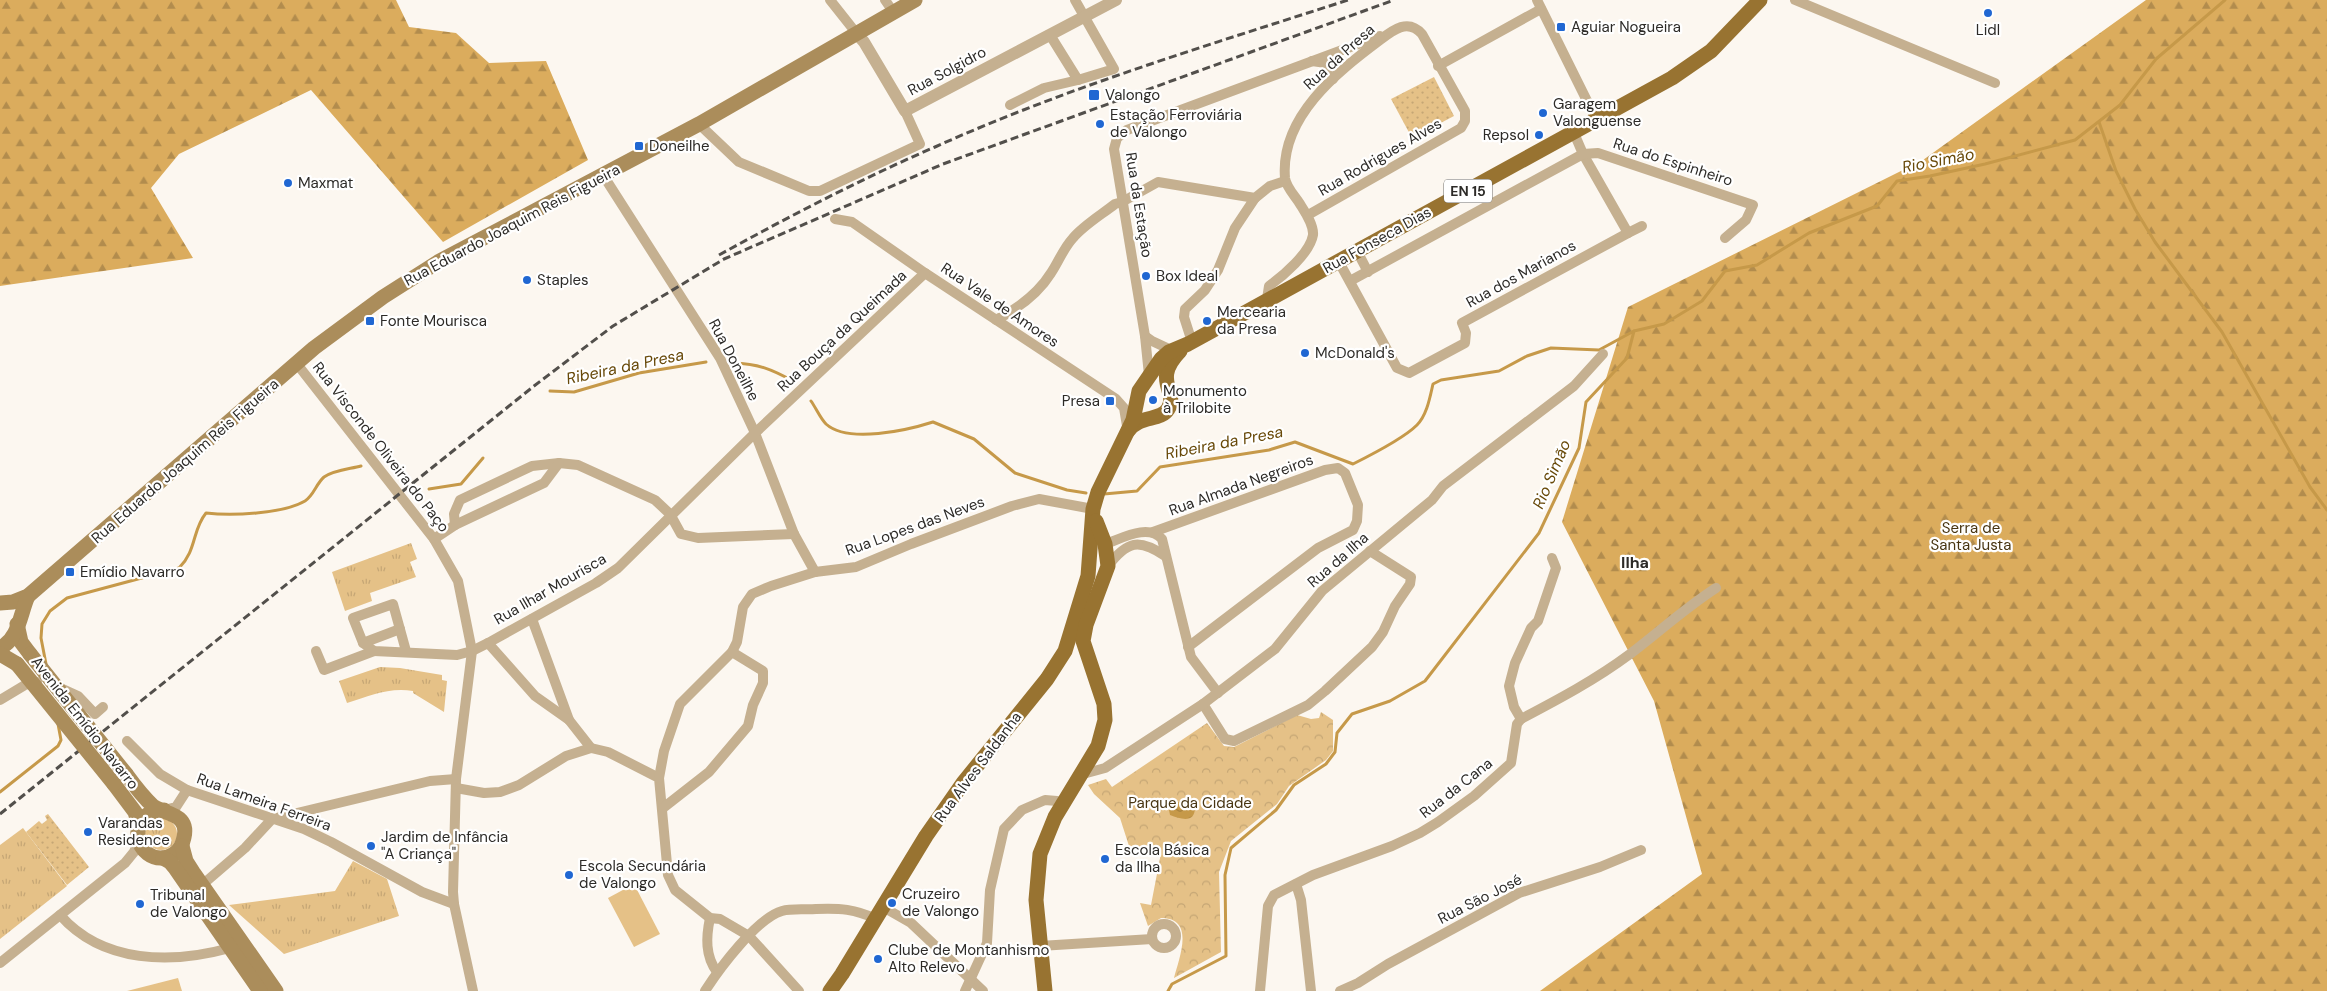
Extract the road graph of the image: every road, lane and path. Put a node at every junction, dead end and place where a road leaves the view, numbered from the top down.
1 (830, 0) edge
2 (885, 0) edge
3 (916, 0) edge
4 (1076, 0) edge
5 (1116, 0) edge
6 (1760, 0) edge
7 (1795, 0) edge
8 (1539, 4) edge
9 (894, 13) junction
10 (1085, 16) junction
11 (1390, 32) junction
12 (857, 34) junction
13 (1050, 35) junction
14 (1312, 61) junction
15 (1438, 66) junction
16 (1333, 79) junction
17 (1078, 80) junction
18 (1995, 83) dead end
19 (1010, 105) dead end
20 (905, 111) junction
21 (1597, 121) junction
22 (699, 124) junction
23 (1574, 133) junction
24 (1583, 154) junction
25 (603, 175) junction
26 (1285, 181) junction
27 (1255, 198) junction
28 (1122, 202) junction
29 (1308, 215) junction
30 (835, 219) dead end
31 (1642, 226) dead end
32 (1628, 233) junction
33 (1725, 238) dead end
34 (1357, 251) junction
35 (1339, 262) junction
36 (1368, 272) junction
37 (925, 273) junction
38 (1350, 281) junction
39 (1267, 299) junction
40 (996, 320) junction
41 (1145, 336) junction
42 (1174, 346) junction
43 (1147, 352) junction
44 (1604, 354) dead end
45 (297, 364) junction
46 (1167, 386) junction
47 (1142, 399) junction
48 (1118, 400) junction
49 (1127, 432) junction
50 (755, 433) junction
51 (559, 463) junction
52 (1094, 509) junction
53 (670, 514) junction
54 (455, 526) junction
55 (1153, 532) junction
56 (794, 534) junction
57 (434, 539) junction
58 (1105, 544) junction
59 (1370, 551) junction
60 (1166, 556) junction
61 (1552, 558) dead end
62 (1108, 566) junction
63 (815, 572) junction
64 (1088, 576) junction
65 (1716, 588) dead end
66 (28, 596) junction
67 (0, 604) edge
68 (532, 619) junction
69 (17, 626) junction
70 (400, 629) junction
71 (1075, 638) junction
72 (363, 643) junction
73 (488, 643) junction
74 (1188, 647) junction
75 (0, 648) edge
76 (316, 651) dead end
77 (374, 651) junction
78 (406, 651) junction
79 (472, 651) junction
80 (732, 652) junction
81 (0, 654) edge
82 (1218, 693) junction
83 (0, 700) edge
84 (1203, 704) junction
85 (103, 707) dead end
86 (1521, 719) junction
87 (569, 720) junction
88 (127, 740) dead end
89 (591, 748) junction
90 (1083, 774) junction
91 (660, 778) junction
92 (456, 784) junction
93 (186, 790) junction
94 (1064, 804) junction
95 (663, 808) junction
96 (171, 814) junction
97 (272, 819) junction
98 (139, 825) junction
99 (138, 841) junction
100 (182, 846) junction
101 (1641, 850) dead end
102 (148, 854) junction
103 (163, 858) junction
104 (125, 863) junction
105 (1296, 884) junction
106 (202, 885) junction
107 (454, 904) junction
108 (880, 913) junction
109 (60, 915) junction
110 (710, 918) junction
111 (748, 936) junction
112 (1152, 939) dead end
113 (1040, 946) junction
114 (230, 948) junction
115 (0, 963) edge
116 (717, 972) junction
117 (971, 980) junction
118 (260, 991) edge
119 (276, 991) edge
120 (473, 991) edge
121 (705, 991) edge
122 (799, 991) edge
123 (830, 991) edge
124 (965, 991) edge
125 (983, 991) edge
126 (1045, 991) edge
127 (1260, 991) edge
128 (1311, 991) edge
129 (1340, 991) edge

1 - 12 street
2 - 9 street
3 - 9 main road, Rua Eduardo Joaquim Reis Figueira
4 - 10 street
5 - 10 street, Rua Solgidro
6 - 21 main road, Rua Fonseca Dias / EN 15
7 - 18 street
8 - 15 street
8 - 21 street
9 - 12 main road, Rua Eduardo Joaquim Reis Figueira
10 - 13 street, Rua Solgidro
10 - 17 street
11 - 14 street, Rua da Estação
11 - 15 street, Rua da Presa
11 - 16 street, Rua da Presa
12 - 20 street
12 - 22 main road, Rua Eduardo Joaquim Reis Figueira
13 - 17 street
13 - 20 street, Rua Solgidro
14 - 16 street
14 - 28 street, Rua da Estação
15 - 29 street, Rua Rodrigues Alves
16 - 26 street, Rua da Presa
17 - 19 street
20 - 22 street, Rua Solgidro
21 - 23 main road, Rua Fonseca Dias / EN 15
22 - 25 main road, Rua Eduardo Joaquim Reis Figueira
23 - 24 street
23 - 34 main road, Rua Fonseca Dias / EN 15
24 - 32 street
24 - 33 street, Rua do Espinheiro
24 - 36 street
25 - 45 main road, Rua Eduardo Joaquim Reis Figueira
25 - 50 street, Rua Doneilhe
26 - 27 street
26 - 29 street
27 - 28 street
27 - 42 street
28 - 40 street
28 - 41 street, Rua da Estação
29 - 39 street
30 - 37 street, Rua Vale de Amores
31 - 32 street, Rua dos Marianos
32 - 38 street, Rua dos Marianos
34 - 35 main road, Rua Fonseca Dias / EN 15
34 - 36 street
35 - 38 street, Rua dos Marianos
35 - 39 main road, Rua Fonseca Dias
36 - 38 street
37 - 40 street, Rua Vale de Amores
37 - 50 street, Rua Bouça da Queimada
39 - 42 main road, Rua Fonseca Dias
40 - 48 street, Rua Vale de Amores
41 - 42 street
41 - 43 street, Rua da Estação
42 - 43 street
42 - 46 main road, Rua Fonseca Dias
42 - 46 street
42 - 47 main road, Rua Fonseca Dias
43 - 47 street, Rua da Estação
44 - 59 street, Rua da Ilha
45 - 57 street, Rua Visconde Oliveira do Paço
45 - 66 main road, Rua Eduardo Joaquim Reis Figueira
46 - 47 main road
46 - 47 main road, Rua Fonseca Dias
47 - 48 street
47 - 48 street
47 - 49 main road, Rua Fonseca Dias
48 - 49 street
49 - 52 main road
50 - 53 street, Rua Bouça da Queimada
50 - 56 street, Rua Doneilhe
51 - 53 street
51 - 54 street
51 - 54 street
52 - 58 main road
52 - 63 street, Rua Lopes das Neves
52 - 64 main road
53 - 56 street
53 - 68 street, Rua Ilhar Mourisca
54 - 57 street
55 - 58 street
55 - 60 street
55 - 74 street, Rua Almada Negreiros
56 - 63 street, Rua Doneilhe
57 - 79 street, Rua Visconde Oliveira do Paço
58 - 62 main road
58 - 64 main road
59 - 82 street, Rua da Ilha
59 - 84 street
60 - 62 street
60 - 74 street
61 - 86 street
62 - 71 main road
63 - 80 street, Rua Lopes das Neves
64 - 71 main road
65 - 86 street
66 - 67 main road, Rua Eduardo Joaquim Reis Figueira
66 - 69 main road, Rua Eduardo Joaquim Reis Figueira
67 - 69 main road, Avenida Emídio Navarro
68 - 73 street, Rua Ilhar Mourisca
68 - 87 street
69 - 75 main road, Rua Eduardo Joaquim Reis Figueira
69 - 96 main road, Avenida Emídio Navarro, bridge
70 - 72 street
70 - 72 street
70 - 78 street
71 - 90 main road
71 - 108 main road, Rua Alves Saldanha
72 - 77 street
73 - 79 street, Rua Ilhar Mourisca
73 - 87 street
74 - 82 street
76 - 77 street
77 - 78 street, Rua Ilhar Mourisca
78 - 79 street, Rua Ilhar Mourisca
79 - 92 street, Rua Visconde Oliveira do Paço
80 - 91 street, Rua Lopes das Neves
80 - 95 street
81 - 98 main road, Avenida Emídio Navarro, bridge
82 - 84 street, Rua da Ilha
83 - 85 street, bridge
84 - 90 street, Rua da Ilha
86 - 105 street, Rua da Cana
87 - 89 street
88 - 93 street, Rua Lameira Ferreira
89 - 91 street
89 - 92 street
90 - 94 main road
91 - 95 street, Rua Lopes das Neves
92 - 97 street
92 - 107 street, Rua Visconde Oliveira do Paço
93 - 96 street
93 - 97 street, Rua Lameira Ferreira
94 - 113 main road
94 - 117 street
95 - 110 street, Rua Lopes das Neves
96 - 98 main road
96 - 100 main road
97 - 106 street
97 - 107 street, Rua Lameira Ferreira
98 - 99 main road, Avenida Emídio Navarro
99 - 102 main road
99 - 104 street
100 - 103 main road
100 - 106 main road
101 - 129 street, Rua São José
102 - 103 main road
102 - 104 street
103 - 114 main road
104 - 109 street
105 - 127 street, Rua da Cana
105 - 128 street
106 - 119 main road
107 - 120 street, Rua Visconde Oliveira do Paço
108 - 111 street
108 - 117 street
108 - 123 main road, Rua Alves Saldanha
109 - 114 street
109 - 115 street
110 - 111 street, Rua Lopes das Neves
110 - 116 street
111 - 116 street
111 - 122 street, Rua Lopes das Neves
112 - 113 street
113 - 126 main road
114 - 118 main road
116 - 121 street
117 - 124 street
117 - 125 street

